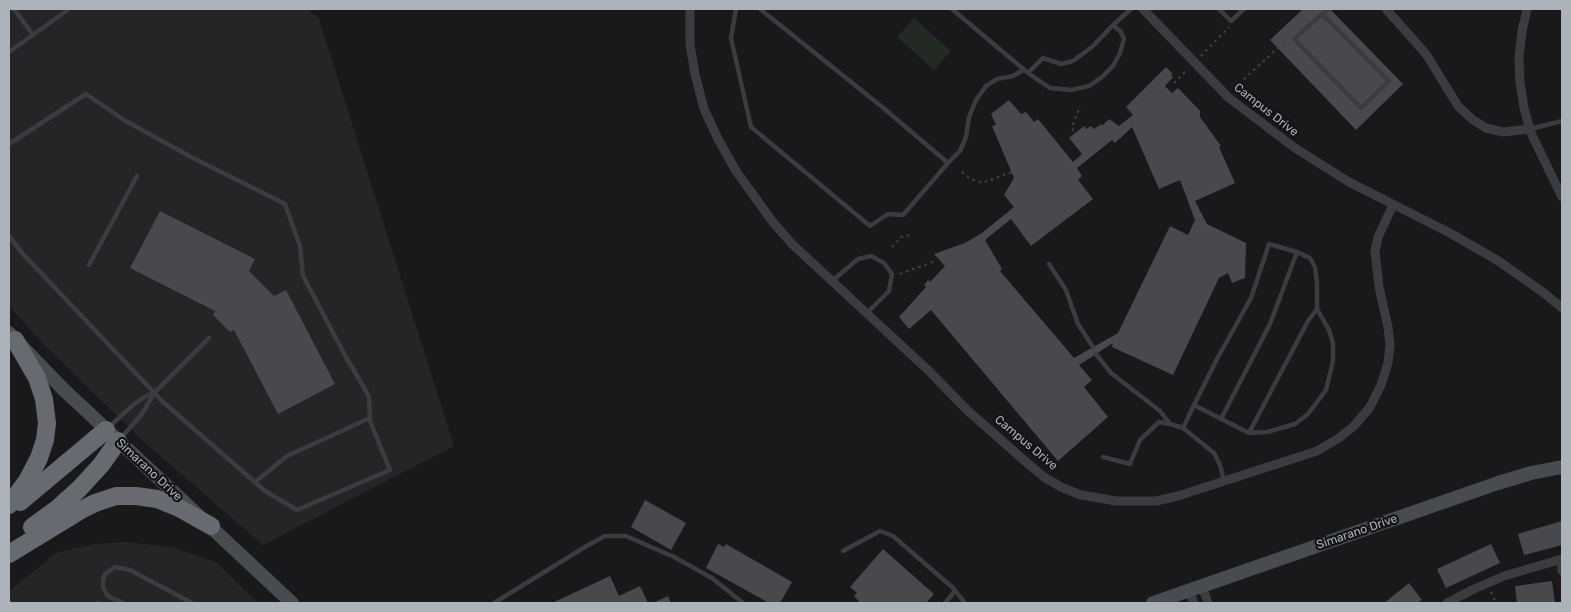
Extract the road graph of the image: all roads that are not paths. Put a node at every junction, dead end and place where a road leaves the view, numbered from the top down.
1 (14, 9) edge
2 (69, 9) edge
3 (690, 9) edge
4 (736, 9) edge
5 (760, 9) edge
6 (952, 9) edge
7 (1131, 9) edge
8 (1143, 9) edge
9 (1219, 9) edge
10 (1244, 9) edge
11 (1329, 9) edge
12 (1386, 9) edge
13 (1527, 9) edge
14 (1322, 14) junction
15 (1113, 25) junction
16 (33, 35) junction
17 (9, 52) edge
18 (1026, 72) junction
19 (1562, 121) edge
20 (1530, 129) junction
21 (9, 144) edge
22 (948, 163) junction
23 (137, 176) dead end
24 (1562, 197) edge
25 (1393, 205) junction
26 (9, 236) edge
27 (1297, 252) junction
28 (1049, 264) dead end
29 (89, 265) dead end
30 (832, 281) junction
31 (1562, 308) edge
32 (1317, 309) junction
33 (867, 313) junction
34 (12, 337) edge
35 (209, 338) dead end
36 (1093, 347) dead end
37 (1096, 354) dead end
38 (154, 393) junction
39 (1194, 405) junction
40 (370, 418) junction
41 (1221, 419) junction
42 (1170, 424) junction
43 (1183, 428) junction
44 (1249, 433) junction
45 (112, 435) junction
46 (1103, 457) dead end
47 (1562, 466) edge
48 (1224, 481) junction
49 (255, 482) junction
50 (9, 505) edge
51 (9, 512) edge
52 (210, 526) junction
53 (9, 542) edge
54 (843, 551) dead end
55 (9, 554) edge
56 (1562, 560) edge
57 (1562, 571) edge
58 (955, 591) junction
59 (1195, 594) edge
60 (115, 602) edge
61 (123, 603) edge
62 (192, 603) edge
63 (292, 603) edge
64 (494, 603) edge
65 (743, 603) edge
66 (945, 603) edge
67 (965, 603) edge
68 (1153, 603) edge
69 (1208, 603) edge
70 (1447, 603) edge

1 - 16 lane
2 - 16 lane
3 - 30 street, Campus Drive
4 - 22 lane
5 - 22 lane
6 - 18 lane
7 - 15 lane
8 - 25 street, Campus Drive
9 - 10 lane
11 - 14 lane
12 - 20 street
13 - 20 street
14 - 14 lane
15 - 18 lane
15 - 18 lane
16 - 17 lane
18 - 22 lane
19 - 20 lane
20 - 24 street
21 - 40 lane
23 - 29 lane
25 - 31 street, Campus Drive
25 - 48 street, Campus Drive
26 - 38 lane
27 - 32 lane
27 - 39 lane
27 - 41 lane
28 - 36 lane
30 - 33 street, Campus Drive
30 - 33 lane
32 - 44 lane
32 - 44 lane
33 - 48 street, Campus Drive
34 - 45 street, Simarano Drive
34 - 50 highway
35 - 38 lane
37 - 42 lane
38 - 45 lane
38 - 45 lane
38 - 49 lane
39 - 41 lane
39 - 43 lane
40 - 49 lane
40 - 49 lane
41 - 44 lane
42 - 43 lane
42 - 46 lane
43 - 48 lane
45 - 51 highway
45 - 52 street, Simarano Drive
45 - 53 highway
47 - 59 street, Simarano Drive
52 - 55 highway
52 - 63 street, Simarano Drive
54 - 58 lane
56 - 57 street
56 - 70 street
58 - 66 lane
58 - 67 lane
59 - 68 street, Simarano Drive
59 - 69 street
60 - 61 lane
60 - 62 lane
64 - 65 lane

